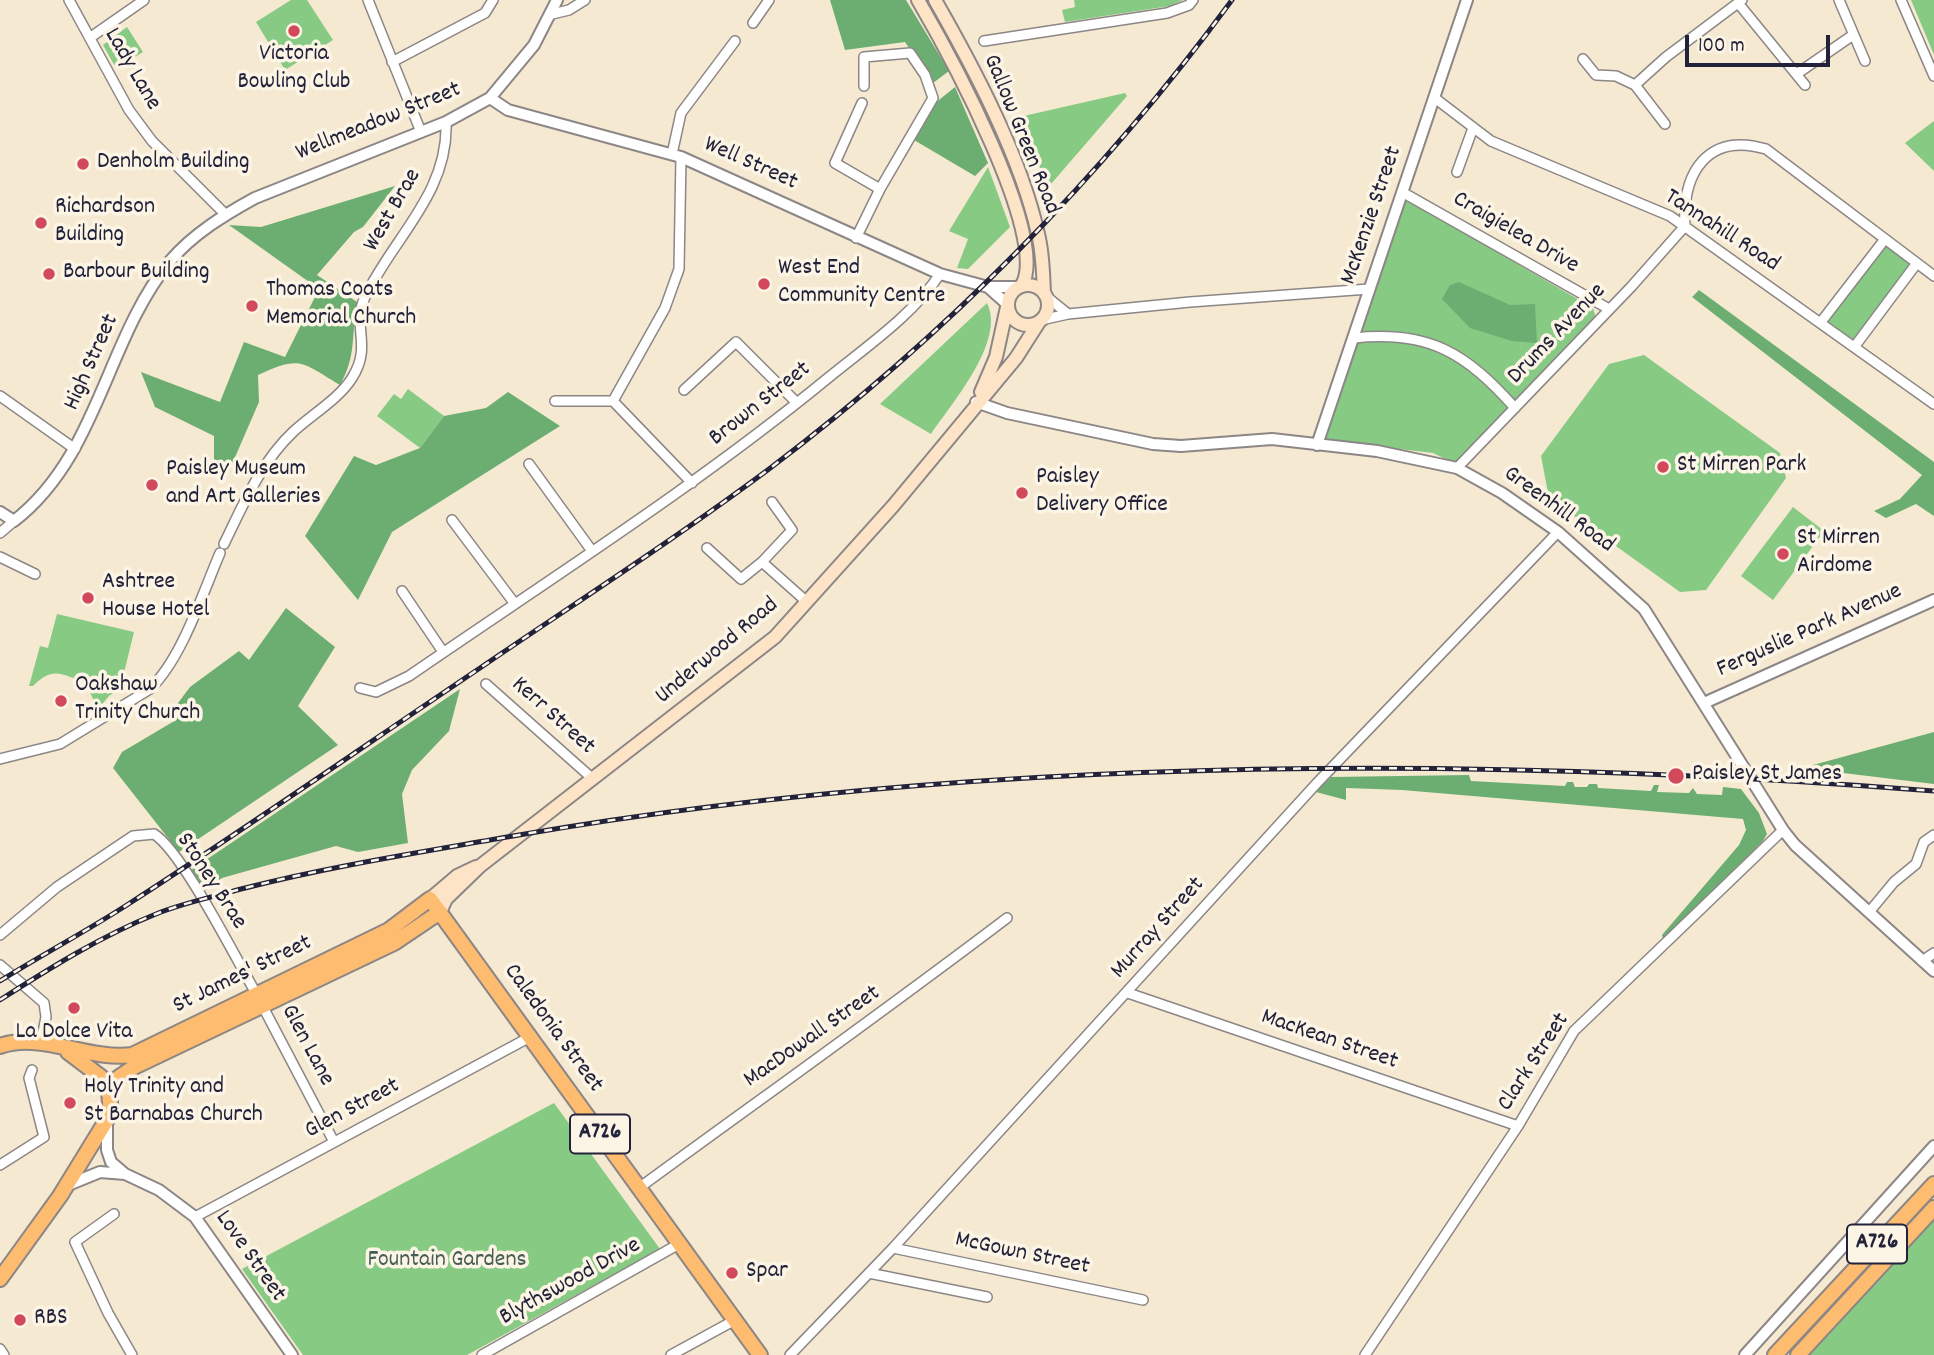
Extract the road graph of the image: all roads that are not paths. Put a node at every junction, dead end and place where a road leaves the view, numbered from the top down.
1 (69, 0) edge
2 (144, 0) edge
3 (368, 0) edge
4 (493, 0) edge
5 (557, 0) edge
6 (585, 0) edge
7 (769, 0) edge
8 (918, 0) edge
9 (935, 0) edge
10 (1193, 0) edge
11 (1467, 0) edge
12 (1839, 0) edge
13 (1901, 0) edge
14 (1740, 2) edge
15 (552, 13) junction
16 (753, 23) dead end
17 (1853, 35) junction
18 (91, 37) junction
19 (735, 41) dead end
20 (984, 41) dead end
21 (1583, 59) dead end
22 (1865, 61) dead end
23 (392, 62) junction
24 (1798, 73) junction
25 (1934, 76) edge
26 (1635, 85) junction
27 (1805, 85) dead end
28 (864, 86) dead end
29 (490, 98) junction
30 (1436, 99) junction
31 (862, 103) dead end
32 (446, 122) junction
33 (1665, 124) dead end
34 (1473, 128) junction
35 (421, 132) junction
36 (677, 155) junction
37 (1457, 172) dead end
38 (880, 189) junction
39 (1402, 191) junction
40 (226, 214) junction
41 (1685, 226) junction
42 (856, 238) junction
43 (1885, 239) junction
44 (1917, 263) junction
45 (940, 274) junction
46 (1934, 276) edge
47 (1019, 286) junction
48 (988, 287) junction
49 (1369, 289) junction
50 (1046, 295) junction
51 (1007, 305) junction
52 (1609, 309) junction
53 (1068, 314) junction
54 (1040, 321) junction
55 (1821, 322) junction
56 (1354, 338) junction
57 (1855, 346) junction
58 (684, 390) dead end
59 (0, 396) edge
60 (555, 401) dead end
61 (612, 401) junction
62 (976, 402) junction
63 (797, 403) junction
64 (1934, 404) edge
65 (1515, 408) junction
66 (1317, 445) junction
67 (75, 449) junction
68 (529, 464) dead end
69 (1457, 468) junction
70 (692, 483) junction
71 (772, 502) dead end
72 (0, 512) edge
73 (14, 520) junction
74 (452, 520) dead end
75 (1558, 531) junction
76 (0, 533) edge
77 (707, 548) dead end
78 (592, 551) junction
79 (0, 557) edge
80 (762, 562) junction
81 (35, 574) dead end
82 (402, 591) dead end
83 (1934, 600) edge
84 (807, 602) junction
85 (515, 604) junction
86 (443, 652) junction
87 (486, 684) dead end
88 (360, 688) dead end
89 (1704, 703) junction
90 (0, 759) edge
91 (593, 779) junction
92 (1783, 830) junction
93 (1934, 835) edge
94 (480, 866) junction
95 (430, 900) junction
96 (1870, 911) junction
97 (440, 912) junction
98 (1007, 918) dead end
99 (0, 935) edge
100 (1934, 953) edge
101 (1922, 961) junction
102 (0, 965) edge
103 (1934, 971) edge
104 (1128, 993) junction
105 (259, 1000) junction
106 (530, 1037) junction
107 (41, 1043) junction
108 (0, 1046) edge
109 (64, 1049) junction
110 (32, 1070) dead end
111 (109, 1092) junction
112 (107, 1123) junction
113 (1518, 1126) junction
114 (334, 1142) junction
115 (1934, 1146) edge
116 (0, 1165) edge
117 (125, 1174) junction
118 (1934, 1184) edge
119 (65, 1187) junction
120 (639, 1188) junction
121 (1934, 1208) edge
122 (114, 1214) dead end
123 (195, 1217) junction
124 (679, 1244) junction
125 (892, 1248) junction
126 (17, 1253) junction
127 (0, 1267) edge
128 (869, 1273) junction
129 (0, 1279) edge
130 (987, 1297) dead end
131 (1143, 1300) dead end
132 (735, 1320) junction
133 (0, 1349) edge
134 (4, 1355) edge
135 (132, 1355) edge
136 (292, 1355) edge
137 (482, 1355) edge
138 (671, 1355) edge
139 (760, 1355) edge
140 (790, 1355) edge
141 (1365, 1355) edge
142 (1745, 1355) edge
143 (1776, 1355) edge
144 (1798, 1355) edge

1 - 18 street, Lady Lane
2 - 18 street
3 - 23 street
4 - 23 street
5 - 15 street, Wellmeadow Street
6 - 15 street
7 - 16 street
8 - 47 main road, Gallow Green Road
9 - 50 main road, Gallow Green Road
10 - 20 street
11 - 30 street, McKenzie Street
12 - 17 street
13 - 25 street
14 - 24 street
14 - 26 street
15 - 29 street, Wellmeadow Street
17 - 22 street
17 - 24 street
18 - 40 street, Lady Lane
19 - 36 street
21 - 26 street
23 - 35 street
24 - 27 street
26 - 33 street
28 - 38 street
29 - 32 street, Wellmeadow Street
29 - 36 street, Well Street
30 - 34 street, Tannahill Road
30 - 39 street, McKenzie Street
31 - 38 street
32 - 35 street, Wellmeadow Street
32 - 90 street, West Brae
34 - 37 street
34 - 41 street, Tannahill Road
35 - 40 street, Wellmeadow Street
36 - 42 street, Well Street
36 - 61 street
38 - 42 street
39 - 49 street, McKenzie Street
39 - 52 street, Craigielea Drive
40 - 67 street, High Street
41 - 43 street
41 - 52 street, Drums Avenue
41 - 55 street, Tannahill Road
42 - 45 street, Well Street
43 - 44 street
43 - 55 street
44 - 46 street
44 - 57 street
45 - 48 street, Well Street
45 - 63 street, Brown Street
47 - 48 street, Well Street
47 - 50 main road
47 - 51 main road
48 - 51 street, Well Street
49 - 53 street
49 - 56 street, McKenzie Street
50 - 53 street
50 - 54 main road
51 - 54 main road
51 - 62 main road, Underwood Road
52 - 65 street, Drums Avenue
53 - 54 street
54 - 62 main road, Underwood Road
55 - 57 street, Tannahill Road
56 - 65 street
56 - 66 street, McKenzie Street
57 - 64 street, Tannahill Road
58 - 63 street
59 - 67 street
60 - 61 street
61 - 70 street
62 - 66 street, Greenhill Road
62 - 84 main road, Underwood Road
63 - 70 street, Brown Street
65 - 69 street, Drums Avenue
66 - 69 street, Greenhill Road
67 - 73 street, High Street
68 - 78 street
69 - 75 street, Greenhill Road
70 - 78 street, Brown Street
71 - 80 street
72 - 73 street
73 - 76 street, High Street
74 - 85 street
75 - 89 street, Greenhill Road
75 - 104 street, Murray Street
77 - 80 street
78 - 85 street, Brown Street
79 - 81 street
80 - 84 street
82 - 86 street
83 - 89 street, Ferguslie Park Avenue
84 - 91 main road, Underwood Road
85 - 86 street, Brown Street
86 - 88 street, Brown Street
87 - 91 street, Kerr Street
89 - 92 street, Greenhill Road
91 - 94 main road, Underwood Road
92 - 96 street, Greenhill Road
92 - 113 street, Clark Street
93 - 96 street
94 - 95 main road, Underwood Road
94 - 97 main road, Underwood Road
95 - 97 main road, Caledonia Street / A726
95 - 105 main road, St James' Street
96 - 101 street, Greenhill Road
97 - 105 main road, St James' Street
97 - 106 main road, Caledonia Street / A726
98 - 120 street, MacDowall Street
99 - 105 street, Stoney Brae
100 - 101 street
101 - 103 street, Greenhill Road
102 - 107 street
104 - 113 street, MacKean Street
104 - 125 street, Murray Street
105 - 109 main road, St James' Street
105 - 111 main road, St James' Street
105 - 114 street, Glen Lane
106 - 114 street, Glen Street
106 - 120 main road, Caledonia Street / A726
107 - 108 main road, St James' Street
107 - 109 main road, St James' Street
109 - 111 main road
110 - 116 street
111 - 112 main road
112 - 117 street
112 - 119 main road
113 - 141 street, Clark Street
114 - 123 street, Glen Street
115 - 142 street
117 - 119 street, Love Street
117 - 123 street, Love Street
118 - 143 main road, A726
119 - 126 main road
120 - 124 main road, Caledonia Street / A726
121 - 144 main road, A726
122 - 135 street
123 - 136 street, Love Street
124 - 132 main road, Caledonia Street / A726
124 - 137 street, Blythswood Drive
125 - 128 street, Murray Street
125 - 131 street, McGown Street
126 - 127 street
126 - 129 main road
128 - 130 street
128 - 140 street, Murray Street
132 - 138 street
132 - 139 main road, Caledonia Street / A726
133 - 134 street

